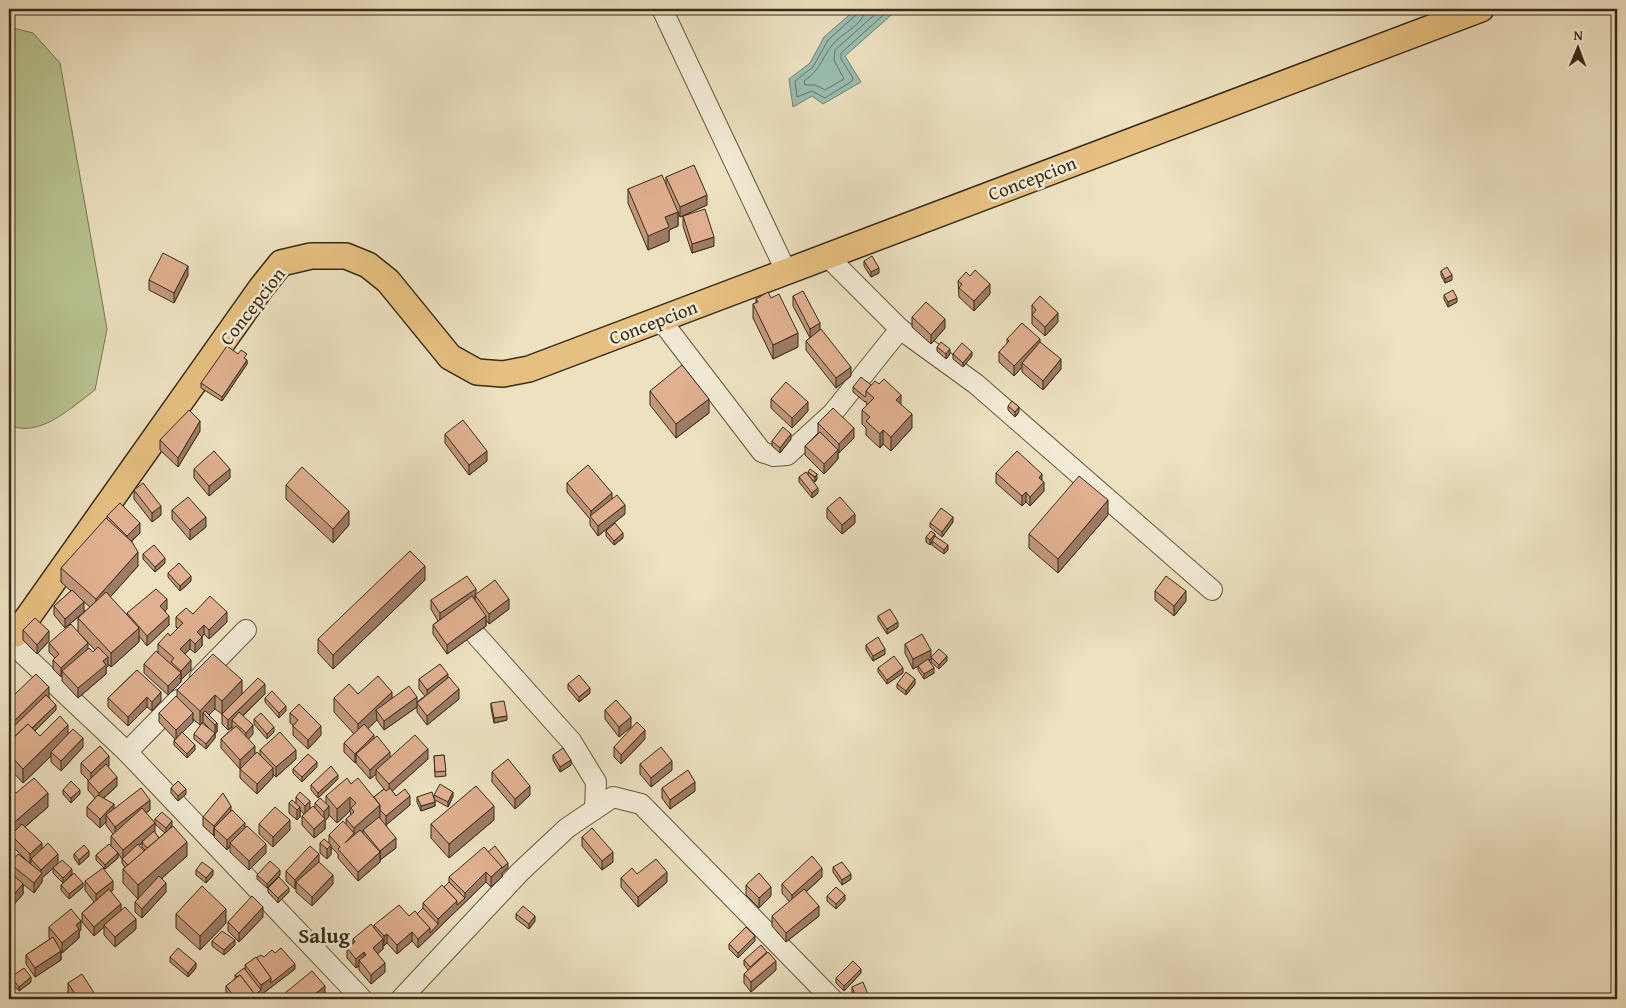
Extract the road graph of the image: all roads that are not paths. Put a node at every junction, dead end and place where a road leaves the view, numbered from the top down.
1 (662, 9) edge
2 (1481, 9) edge
3 (827, 256) junction
4 (786, 271) junction
5 (660, 319) junction
6 (900, 329) junction
7 (1212, 590) dead end
8 (246, 630) dead end
9 (12, 631) edge
10 (478, 636) dead end
11 (127, 752) junction
12 (595, 809) junction
13 (362, 999) edge
14 (401, 999) edge
15 (832, 999) edge

1 - 4 street
2 - 3 main road, Concepcion
3 - 4 main road, Concepcion
3 - 6 street
4 - 5 main road, Concepcion
5 - 6 street
5 - 9 main road, Concepcion
6 - 7 street
8 - 11 street
9 - 11 street
10 - 12 street
11 - 13 street
12 - 14 street
12 - 15 street

